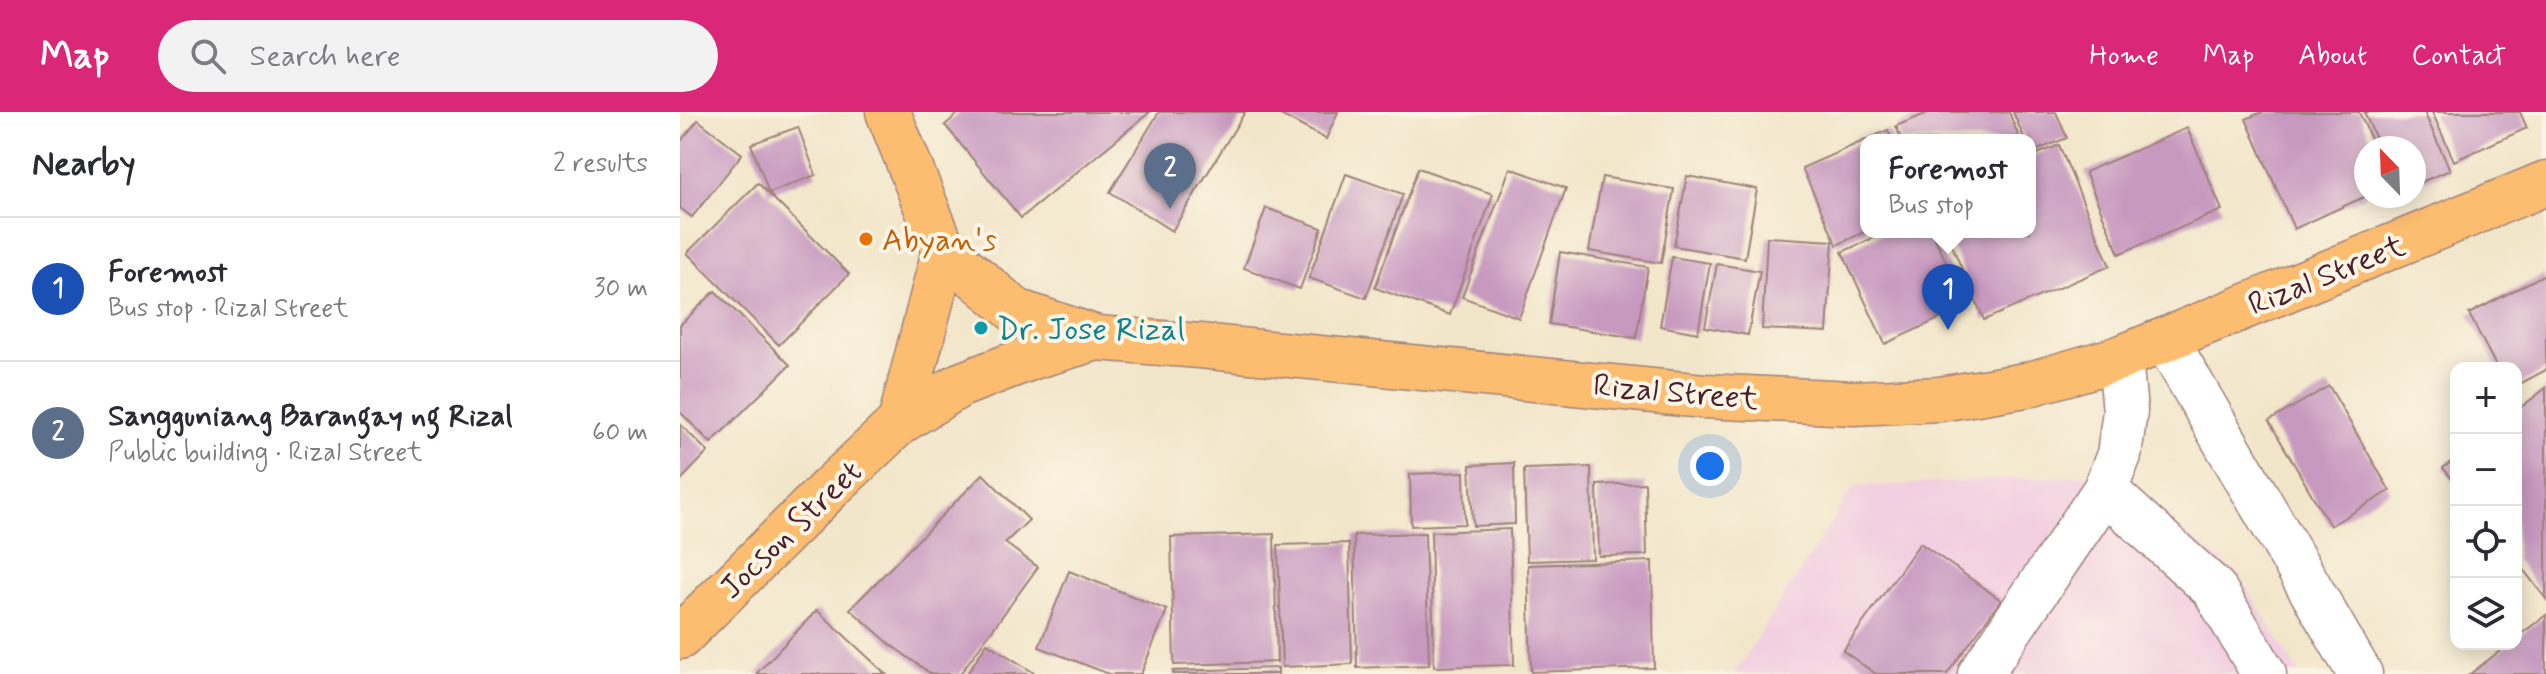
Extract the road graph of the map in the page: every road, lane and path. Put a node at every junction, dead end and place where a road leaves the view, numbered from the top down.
1 (888, 112) edge
2 (2546, 183) edge
3 (944, 251) junction
4 (1097, 338) junction
5 (2166, 340) junction
6 (2120, 358) junction
7 (900, 422) junction
8 (2105, 490) junction
9 (680, 637) edge
10 (1980, 674) edge
11 (2264, 674) edge
12 (2360, 674) edge

1 - 3 main road, Rizal Street
2 - 5 main road, Rizal Street
3 - 4 main road, Rizal Street
3 - 7 main road
4 - 6 main road, Rizal Street
4 - 7 main road, Jocson Street
5 - 6 main road, Rizal Street
5 - 12 lane
6 - 8 lane
7 - 9 main road, Jocson Street
8 - 10 lane
8 - 11 lane

